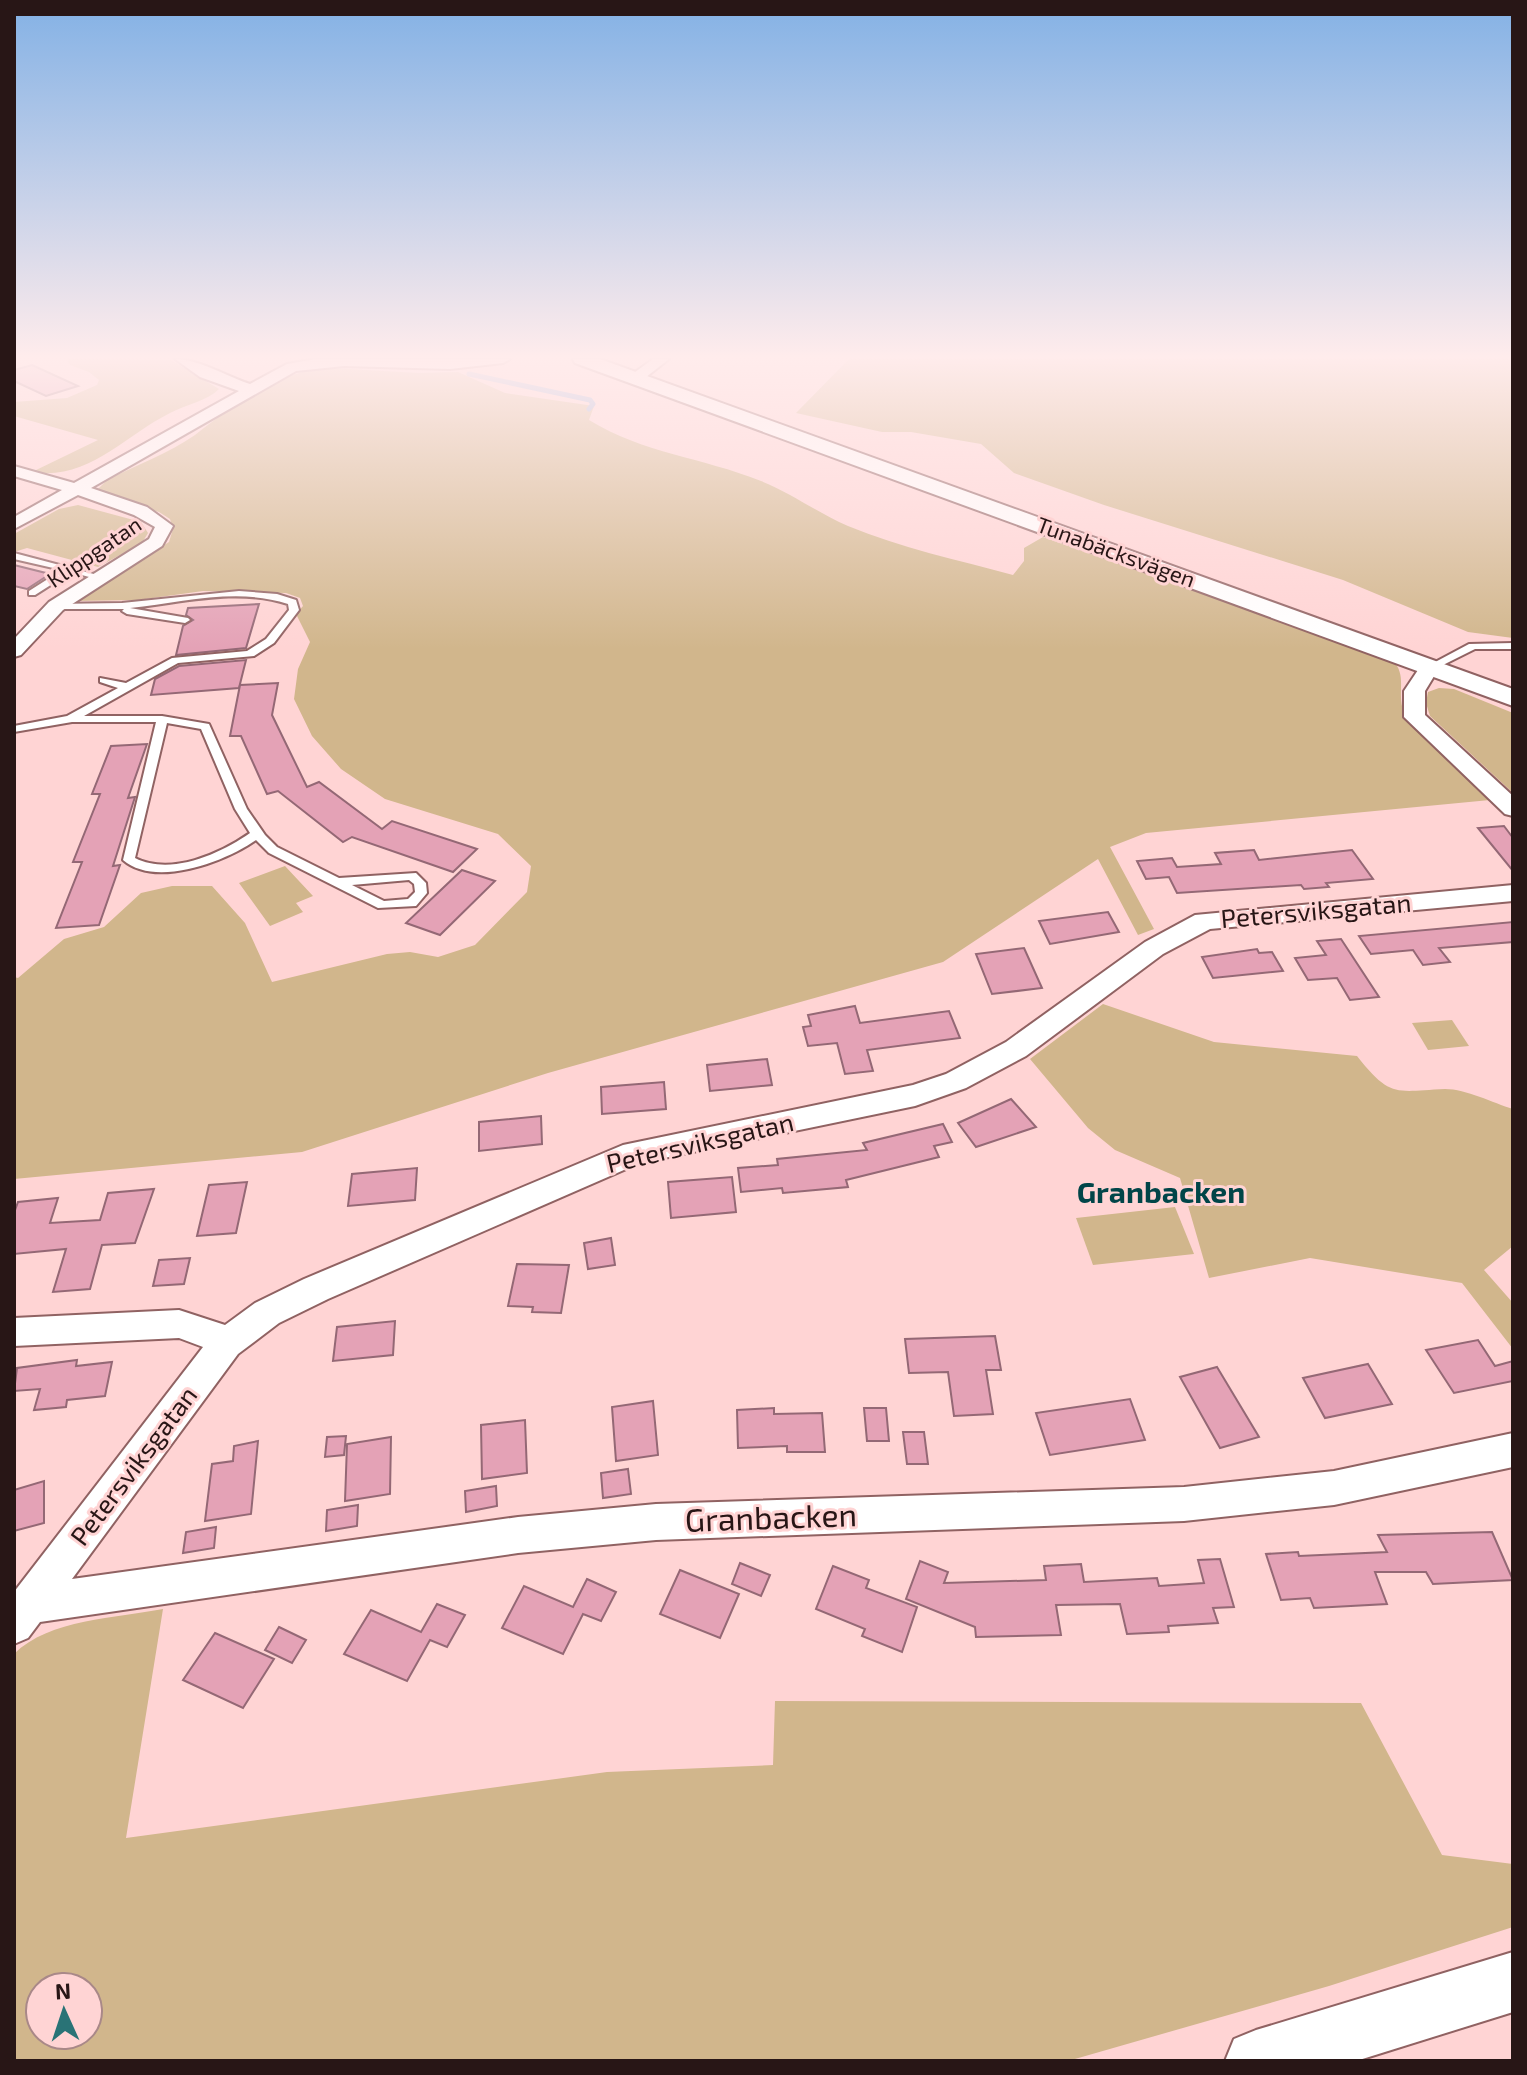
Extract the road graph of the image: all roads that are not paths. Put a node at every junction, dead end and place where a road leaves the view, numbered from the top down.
1 (135, 456) edge
2 (849, 456) edge
3 (14, 471) edge
4 (77, 490) junction
5 (14, 524) edge
6 (14, 556) edge
7 (70, 569) junction
8 (100, 577) junction
9 (32, 593) dead end
10 (56, 606) junction
11 (99, 607) junction
12 (185, 620) dead end
13 (1513, 646) edge
14 (14, 651) edge
15 (1429, 668) junction
16 (104, 680) dead end
17 (127, 687) junction
18 (1513, 698) edge
19 (70, 719) junction
20 (162, 719) junction
21 (14, 729) edge
22 (1513, 809) edge
23 (256, 834) junction
24 (340, 882) junction
25 (1513, 893) edge
26 (14, 1332) edge
27 (226, 1344) junction
28 (1513, 1450) edge
29 (22, 1614) edge
30 (1513, 1982) edge
31 (1256, 2061) edge

1 - 4 street
2 - 15 street, Tunabäcksvägen
3 - 4 street
4 - 5 street
4 - 8 street, Klippgatan
6 - 7 lane
7 - 8 lane
7 - 9 lane
8 - 10 street, Klippgatan
10 - 11 lane
10 - 14 street, Klippgatan
11 - 12 lane
11 - 17 lane
13 - 15 lane
15 - 18 street, Tunabäcksvägen
15 - 22 street
16 - 17 lane
17 - 19 lane
19 - 20 lane
19 - 21 lane
20 - 23 lane
20 - 23 lane
23 - 24 lane
24 - 24 lane
25 - 27 street, Petersviksgatan
26 - 27 street
27 - 29 street, Petersviksgatan
28 - 29 street, Granbacken
30 - 31 street

